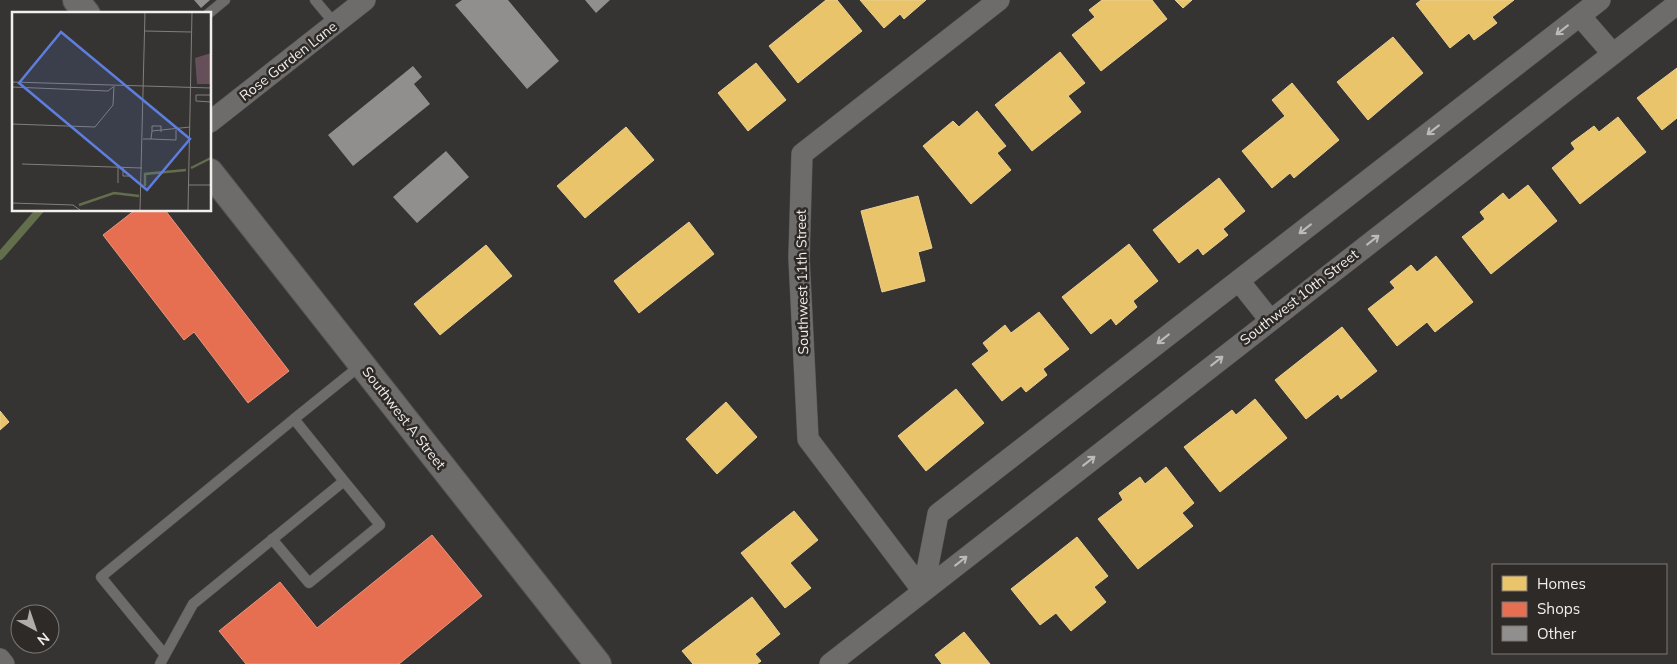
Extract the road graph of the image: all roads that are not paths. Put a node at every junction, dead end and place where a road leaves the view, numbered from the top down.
1 (76, 0) edge
2 (225, 0) edge
3 (315, 0) edge
4 (365, 0) edge
5 (999, 0) edge
6 (1600, 0) edge
7 (1677, 4) edge
8 (85, 12) edge
9 (210, 12) edge
10 (1580, 16) junction
11 (334, 24) junction
12 (1613, 54) junction
13 (211, 121) edge
14 (211, 173) edge
15 (1239, 280) junction
16 (1270, 320) junction
17 (362, 364) junction
18 (294, 420) junction
19 (344, 481) junction
20 (272, 539) junction
21 (922, 591) junction
22 (0, 659) edge
23 (162, 660) edge
24 (4, 664) edge
25 (598, 664) edge
26 (830, 664) edge

1 - 8 street
2 - 9 lane
3 - 11 lane
4 - 11 street, Rose Garden Lane
5 - 21 street, Southwest 11th Street
6 - 10 street
7 - 12 street, Southwest 10th Street
10 - 12 street
10 -> 15 street
11 - 13 street, Rose Garden Lane
16 -> 12 street, Southwest 10th Street
14 - 17 street, Southwest A Street
15 - 16 street
15 -> 21 street
21 -> 16 street, Southwest 10th Street
17 - 18 lane
17 - 25 street, Southwest A Street
18 - 19 lane
18 - 23 lane
19 - 20 lane
19 - 20 lane
20 - 23 lane
21 - 26 street, Southwest 10th Street
22 - 24 street

